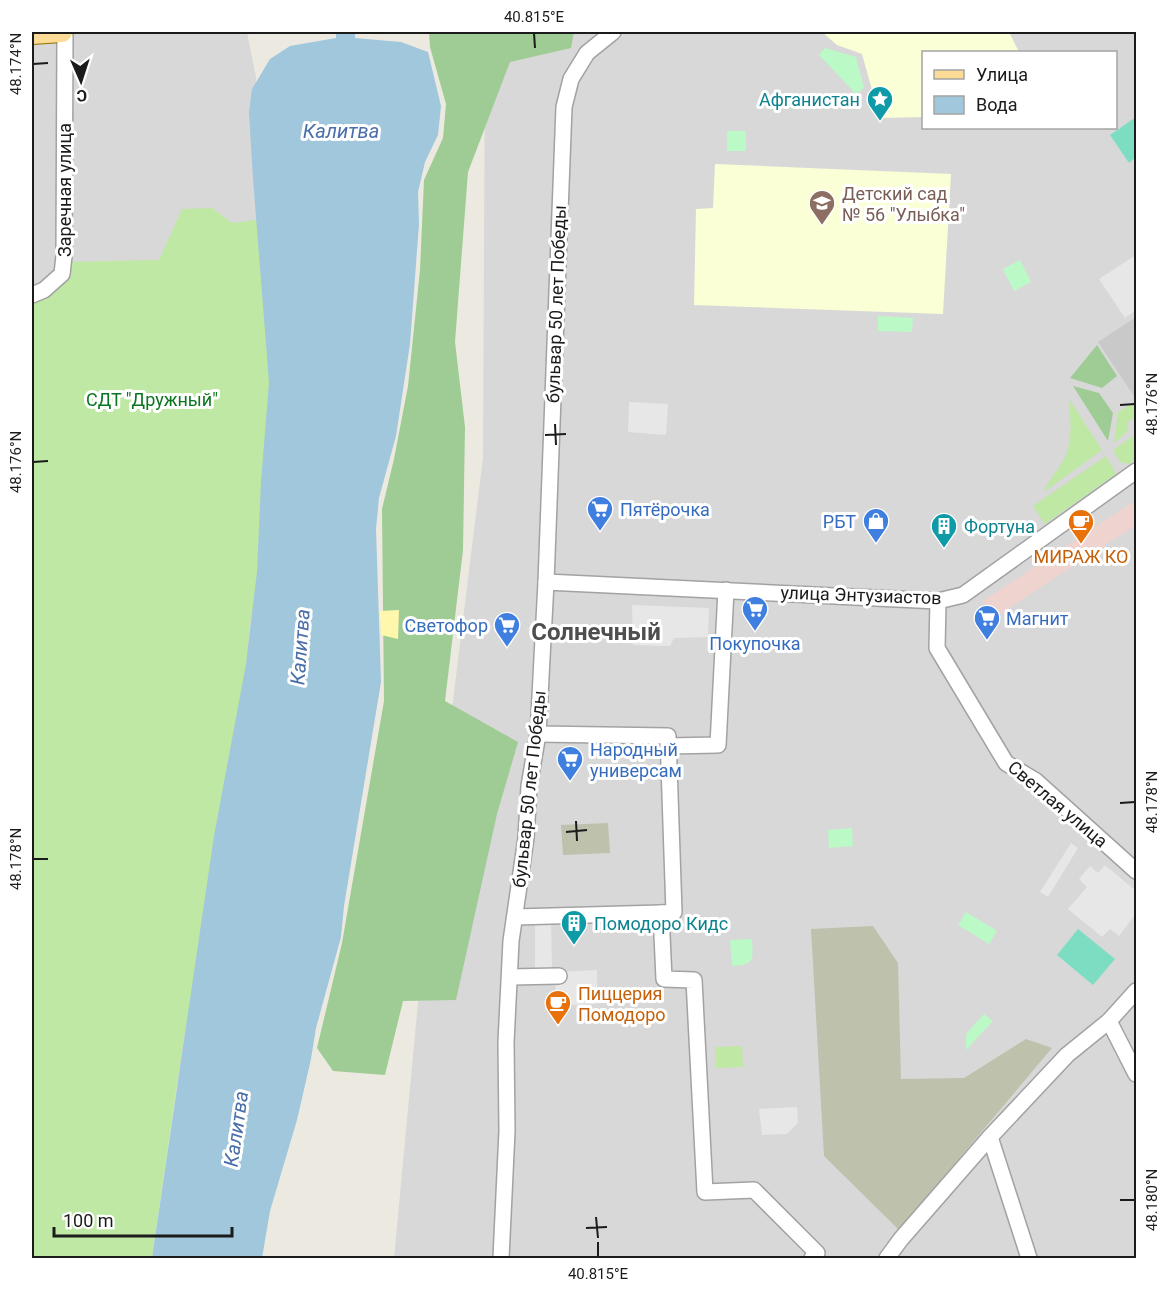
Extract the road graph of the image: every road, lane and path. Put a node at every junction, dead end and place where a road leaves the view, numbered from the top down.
1 (63, 32) edge
2 (613, 32) edge
3 (35, 35) edge
4 (32, 295) edge
5 (1137, 471) edge
6 (546, 582) junction
7 (726, 590) junction
8 (938, 601) junction
9 (538, 734) junction
10 (669, 746) junction
11 (1137, 871) edge
12 (667, 913) junction
13 (515, 917) junction
14 (559, 976) dead end
15 (510, 977) junction
16 (1137, 991) edge
17 (1108, 1021) junction
18 (1137, 1074) edge
19 (990, 1137) junction
20 (501, 1258) edge
21 (812, 1258) edge
22 (887, 1258) edge
23 (1029, 1258) edge

1 - 3 main road
1 - 4 street, Заречная улица
2 - 6 street, бульвар 50 лет Победы
5 - 8 street, улица Энтузиастов
6 - 7 street, улица Энтузиастов
6 - 9 street, бульвар 50 лет Победы
7 - 8 street, улица Энтузиастов
7 - 10 street
8 - 11 street, Светлая улица
9 - 10 street
9 - 13 street, бульвар 50 лет Победы
10 - 12 street
12 - 13 street
12 - 21 street
13 - 15 street, бульвар 50 лет Победы
14 - 15 street
15 - 20 street, бульвар 50 лет Победы
16 - 17 street
17 - 18 street
17 - 19 street
19 - 22 street
19 - 23 street

